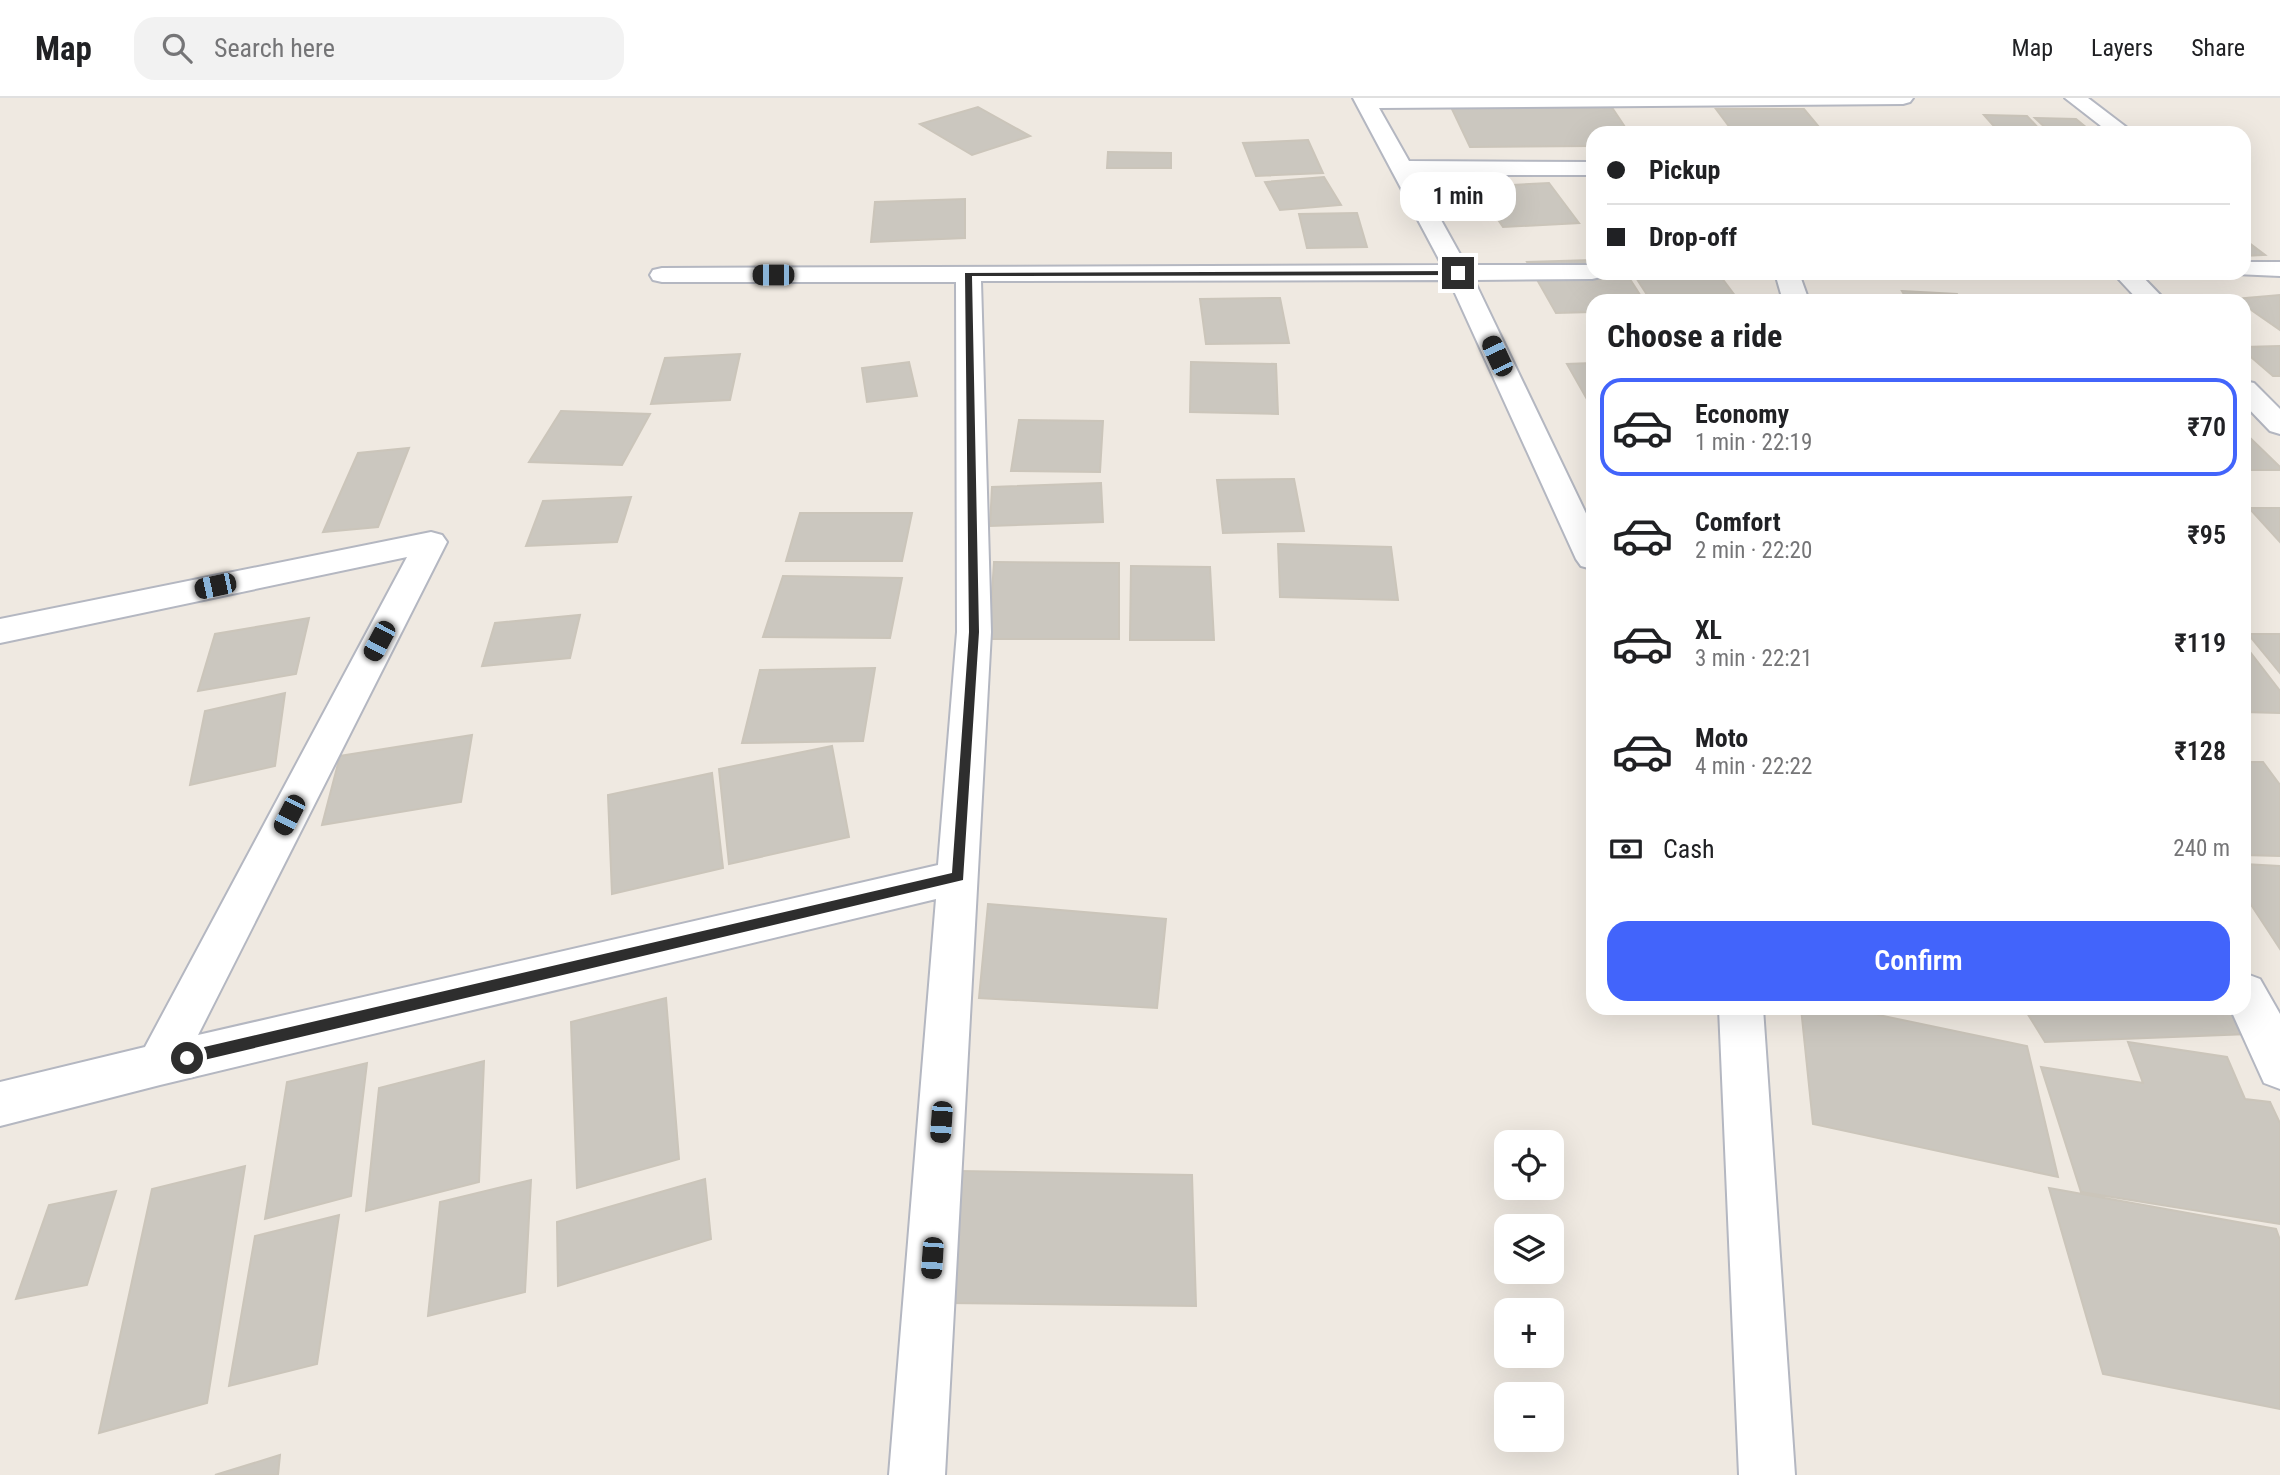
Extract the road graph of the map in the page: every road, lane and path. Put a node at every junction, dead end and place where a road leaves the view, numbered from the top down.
1 (1903, 98) edge
2 (2075, 98) edge
3 (1364, 100) edge
4 (2113, 126) edge
5 (1401, 168) junction
6 (1586, 168) edge
7 (2251, 269) edge
8 (2280, 269) edge
9 (1586, 272) edge
10 (1458, 273) junction
11 (968, 274) junction
12 (662, 275) dead end
13 (2131, 280) edge
14 (2146, 294) edge
15 (2251, 399) edge
16 (2264, 417) edge
17 (1586, 546) edge
18 (0, 631) edge
19 (958, 877) junction
20 (2261, 1009) edge
21 (1741, 1015) edge
22 (160, 1064) junction
23 (2280, 1068) edge
24 (0, 1104) edge
25 (917, 1475) edge
26 (1767, 1475) edge

1 - 3 street
2 - 4 street
3 - 5 street
5 - 6 street
5 - 10 street
7 - 8 street
9 - 10 street
10 - 11 street
10 - 17 street
11 - 12 street
11 - 19 street
13 - 14 street
15 - 16 street
18 - 22 street
19 - 22 street
19 - 25 street
20 - 23 street
21 - 26 street
22 - 24 street

